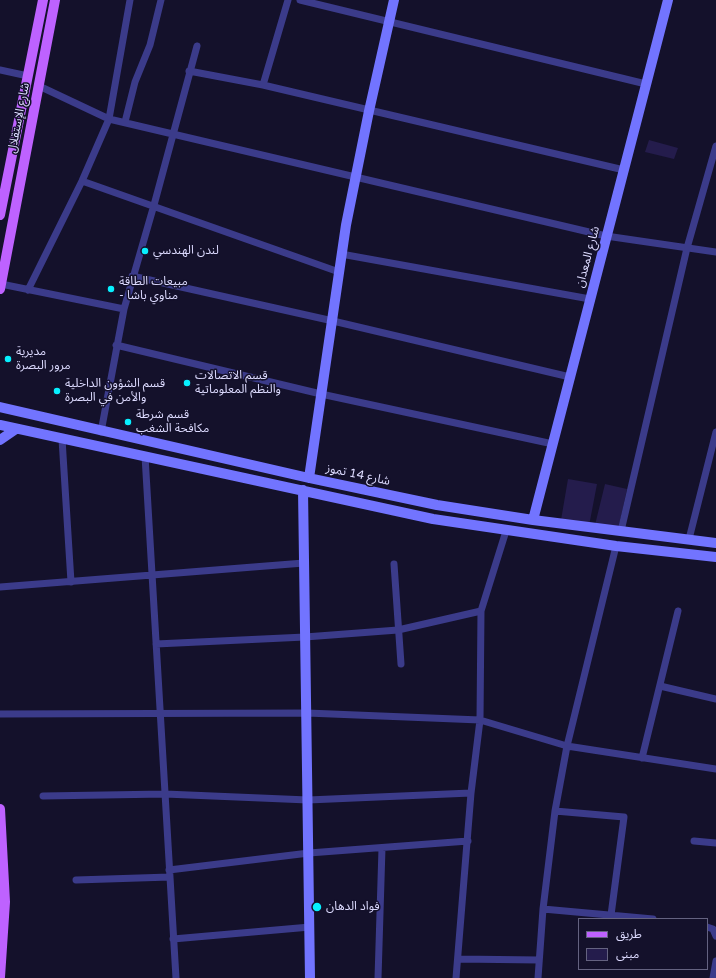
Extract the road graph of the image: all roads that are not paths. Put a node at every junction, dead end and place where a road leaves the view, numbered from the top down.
1 (43, 0) edge
2 (55, 0) edge
3 (130, 0) edge
4 (161, 0) edge
5 (288, 0) edge
6 (300, 0) edge
7 (394, 0) edge
8 (668, 0) edge
9 (389, 21) junction
10 (197, 46) dead end
11 (0, 70) edge
12 (189, 71) junction
13 (28, 76) junction
14 (646, 84) junction
15 (264, 85) junction
16 (39, 86) junction
17 (368, 111) junction
18 (109, 119) junction
19 (125, 122) junction
20 (173, 133) junction
21 (716, 146) edge
22 (624, 170) junction
23 (355, 177) junction
24 (82, 181) junction
25 (154, 205) junction
26 (0, 215) edge
27 (606, 236) junction
28 (687, 248) junction
29 (716, 252) edge
30 (342, 254) junction
31 (339, 272) junction
32 (132, 276) junction
33 (0, 287) edge
34 (28, 290) junction
35 (590, 299) junction
36 (124, 309) junction
37 (333, 321) junction
38 (116, 345) junction
39 (570, 377) junction
40 (321, 394) junction
41 (0, 407) edge
42 (0, 425) edge
43 (16, 429) junction
44 (101, 432) junction
45 (716, 432) edge
46 (62, 438) junction
47 (0, 440) edge
48 (553, 444) junction
49 (145, 456) junction
50 (309, 478) junction
51 (303, 490) junction
52 (533, 520) junction
53 (506, 531) junction
54 (621, 531) junction
55 (689, 539) junction
56 (716, 543) edge
57 (616, 546) junction
58 (716, 557) edge
59 (304, 563) junction
60 (394, 564) dead end
61 (152, 576) junction
62 (71, 582) junction
63 (0, 588) edge
64 (481, 611) junction
65 (678, 611) dead end
66 (398, 630) junction
67 (305, 637) junction
68 (156, 644) junction
69 (401, 664) dead end
70 (660, 686) junction
71 (716, 699) edge
72 (307, 713) junction
73 (0, 714) edge
74 (160, 715) junction
75 (480, 720) junction
76 (567, 746) junction
77 (642, 758) junction
78 (716, 769) edge
79 (165, 794) junction
80 (472, 794) junction
81 (43, 796) dead end
82 (308, 800) junction
83 (0, 810) edge
84 (555, 811) junction
85 (468, 840) junction
86 (694, 841) dead end
87 (716, 843) edge
88 (382, 848) junction
89 (309, 854) junction
90 (169, 873) junction
91 (76, 880) dead end
92 (543, 909) junction
93 (612, 915) junction
94 (644, 918) edge
95 (708, 927) edge
96 (310, 928) junction
97 (716, 936) edge
98 (173, 939) junction
99 (458, 959) junction
100 (539, 960) junction
101 (716, 961) edge
102 (0, 977) edge
103 (176, 978) edge
104 (310, 978) edge
105 (378, 978) edge
106 (456, 978) edge
107 (538, 978) edge
108 (714, 978) edge

1 - 13 main road, شارع الإستقلال
2 - 16 main road, شارع الإستقلال
3 - 18 street
4 - 19 street
5 - 15 street
6 - 9 street
7 - 9 street
8 - 14 street, شارع المعدان
9 - 14 street
9 - 17 street
10 - 12 street
11 - 13 street
12 - 15 street
12 - 20 street
13 - 26 main road, شارع الإستقلال
14 - 22 street, شارع المعدان
15 - 17 street
16 - 18 street
16 - 33 main road, شارع الإستقلال
17 - 22 street
17 - 23 street
18 - 19 street
18 - 24 street
19 - 20 street
20 - 23 street
20 - 25 street
21 - 28 street
22 - 27 street, شارع المعدان
23 - 27 street
23 - 30 street
24 - 25 street
24 - 34 street
25 - 31 street
25 - 32 street
27 - 28 street
27 - 35 street, شارع المعدان
28 - 29 street
28 - 54 street
30 - 31 street
30 - 35 street
31 - 37 street
32 - 36 street
32 - 37 street
33 - 34 street
34 - 36 street
35 - 39 street, شارع المعدان
36 - 38 street
37 - 39 street
37 - 40 street
38 - 40 street
38 - 44 street
39 - 48 street, شارع المعدان
40 - 48 street
40 - 50 street
41 - 44 street, شارع 14 تموز
42 - 43 street
43 - 46 street
43 - 47 street
44 - 50 street, شارع 14 تموز
45 - 55 street
46 - 49 street
46 - 62 street
48 - 52 street, شارع المعدان
49 - 51 street
49 - 61 street
50 - 52 street, شارع 14 تموز
51 - 53 street
51 - 59 street
52 - 54 street, شارع 14 تموز
53 - 57 street
53 - 64 street
54 - 55 street, شارع 14 تموز
55 - 56 street, شارع 14 تموز
57 - 58 street
57 - 76 street
59 - 61 street
59 - 67 street
60 - 66 street
61 - 62 street
61 - 68 street
62 - 63 street
64 - 66 street
64 - 75 street
65 - 70 street
66 - 67 street
66 - 69 street
67 - 68 street
67 - 72 street
68 - 74 street
70 - 71 street
70 - 77 street
72 - 74 street
72 - 75 street
72 - 82 street
73 - 74 street
74 - 79 street
75 - 76 street
75 - 80 street
76 - 77 street
76 - 84 street
77 - 78 street
79 - 81 street
79 - 82 street
79 - 90 street
80 - 82 street
80 - 85 street
82 - 89 street
83 - 102 main road
84 - 92 street
84 - 93 street
85 - 88 street
85 - 99 street
86 - 87 street
88 - 89 street
88 - 105 street
89 - 90 street
89 - 96 street
90 - 91 street
90 - 98 street
92 - 93 street
92 - 100 street
93 - 94 street
95 - 97 street
96 - 98 street
96 - 104 street
98 - 103 street
99 - 100 street
99 - 106 street
100 - 107 street
101 - 108 street

